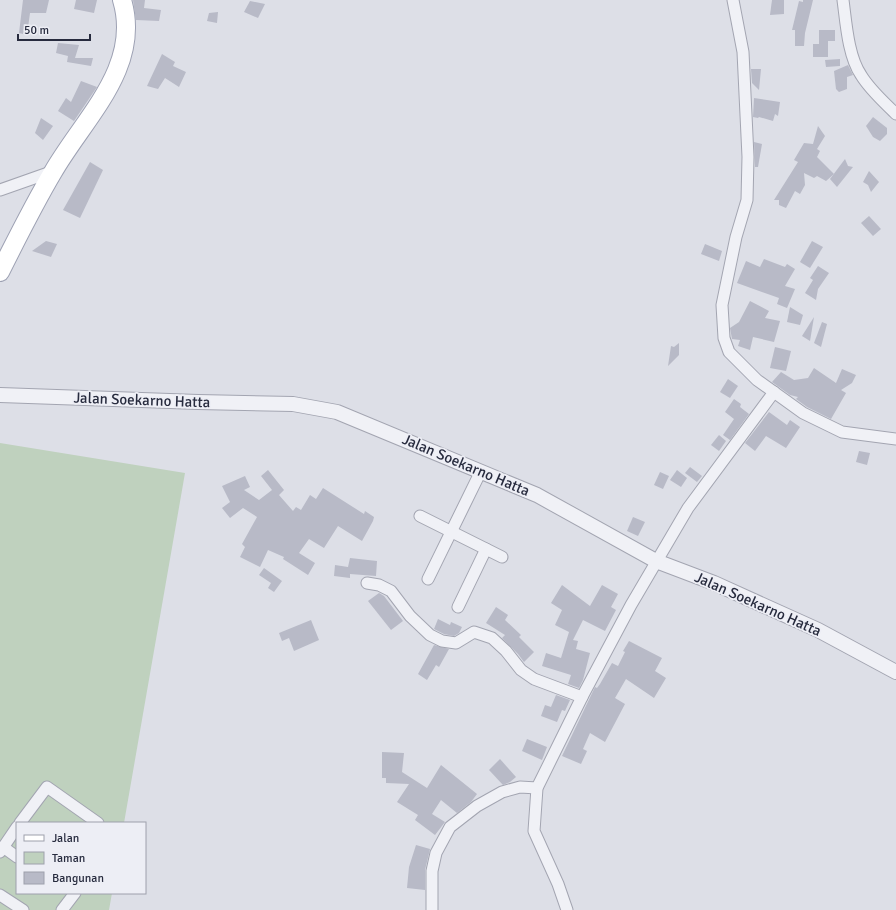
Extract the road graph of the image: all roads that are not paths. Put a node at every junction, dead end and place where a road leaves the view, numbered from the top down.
1 (122, 0) edge
2 (733, 0) edge
3 (843, 0) edge
4 (896, 114) edge
5 (54, 171) junction
6 (0, 190) edge
7 (0, 272) edge
8 (774, 392) junction
9 (0, 394) edge
10 (896, 439) edge
11 (480, 471) junction
12 (420, 516) dead end
13 (451, 532) junction
14 (486, 549) junction
15 (502, 557) dead end
16 (656, 561) junction
17 (428, 579) dead end
18 (366, 583) dead end
19 (458, 607) dead end
20 (896, 672) edge
21 (582, 697) junction
22 (537, 788) junction
23 (22, 822) edge
24 (97, 822) edge
25 (16, 831) edge
26 (2, 849) edge
27 (16, 856) edge
28 (71, 894) edge
29 (0, 895) edge
30 (23, 910) edge
31 (62, 910) edge
32 (432, 910) edge
33 (567, 910) edge

1 - 5 main road
2 - 8 street
3 - 4 street
5 - 6 street
5 - 7 main road
8 - 10 street
8 - 16 street
9 - 11 street, Jalan Soekarno Hatta
11 - 13 street
11 - 16 street, Jalan Soekarno Hatta
12 - 13 street
13 - 14 street
13 - 17 street
14 - 15 street
14 - 19 street
16 - 20 street, Jalan Soekarno Hatta
16 - 21 street
18 - 21 street
21 - 22 street
22 - 32 street
22 - 33 street
23 - 24 street
25 - 26 street
26 - 27 street
28 - 31 street
29 - 30 street

